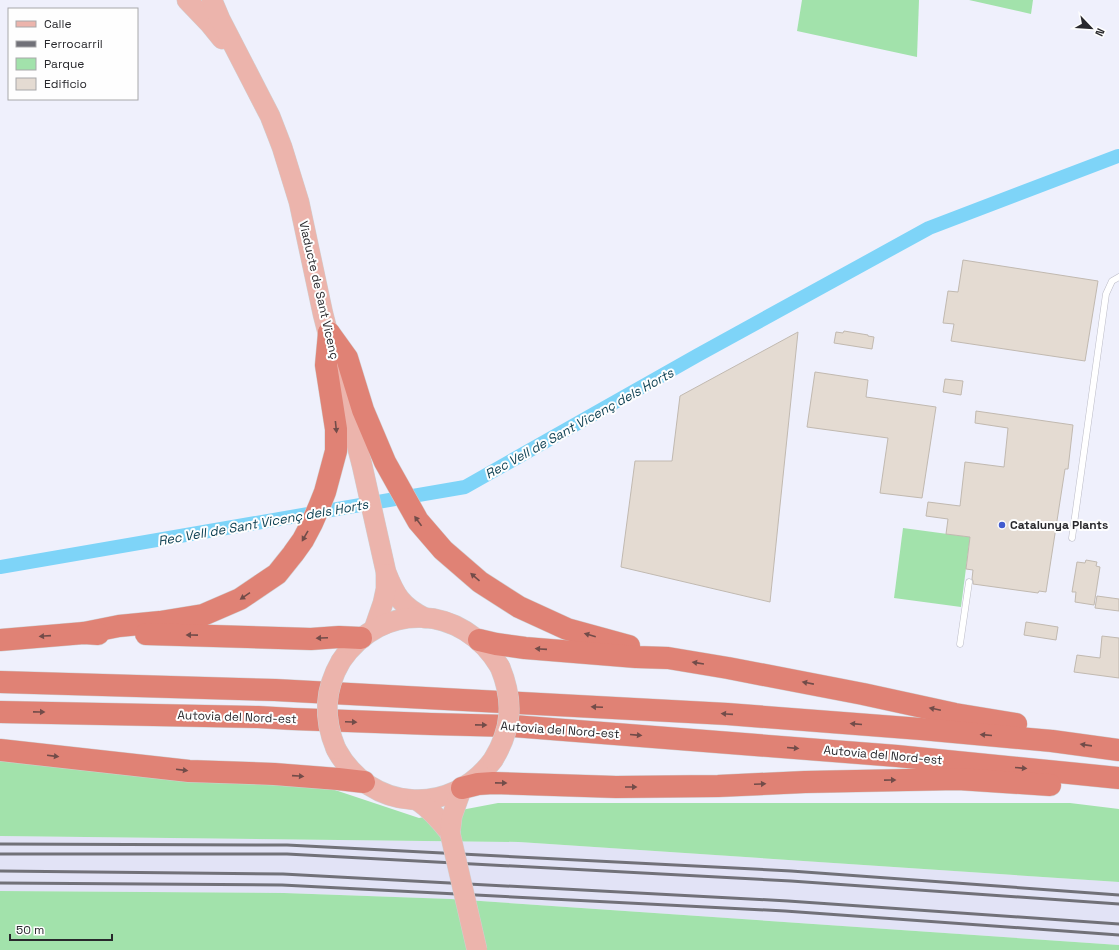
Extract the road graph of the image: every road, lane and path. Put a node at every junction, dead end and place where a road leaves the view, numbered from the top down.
1 (187, 0) edge
2 (204, 0) edge
3 (213, 0) edge
4 (220, 20) junction
5 (246, 70) junction
6 (1119, 277) edge
7 (329, 333) junction
8 (1072, 538) dead end
9 (386, 572) junction
10 (969, 582) dead end
11 (425, 618) junction
12 (84, 633) junction
13 (367, 633) junction
14 (0, 640) edge
15 (479, 640) junction
16 (960, 644) dead end
17 (668, 658) junction
18 (0, 682) edge
19 (0, 712) edge
20 (1052, 741) junction
21 (0, 750) edge
22 (1119, 750) edge
23 (1119, 778) edge
24 (364, 782) junction
25 (1119, 784) edge
26 (462, 788) junction
27 (417, 800) junction
28 (450, 833) junction
29 (477, 950) edge

1 - 5 main road
2 - 4 main road, Viaducte de Sant Vicenç
3 - 4 main road
4 - 5 main road, Viaducte de Sant Vicenç
5 - 7 main road, Viaducte de Sant Vicenç
6 - 8 lane
7 - 9 main road, Viaducte de Sant Vicenç
7 -> 12 highway
17 -> 7 highway
9 - 11 main road, Viaducte de Sant Vicenç
9 - 13 main road, Viaducte de Sant Vicenç
10 - 16 lane
11 - 13 main road, Viaducte de Sant Vicenç
11 - 15 main road, Viaducte de Sant Vicenç
13 -> 12 highway
12 -> 14 highway
13 - 24 main road, Viaducte de Sant Vicenç, bridge
17 -> 15 highway
15 - 26 main road, Viaducte de Sant Vicenç, bridge
20 -> 17 highway
20 -> 18 highway, Autovia del Nord-est
19 -> 23 highway, Autovia del Nord-est
22 -> 20 highway, Autovia del Nord-est
21 -> 24 highway
24 - 27 main road, Viaducte de Sant Vicenç
26 -> 25 highway
26 - 27 main road, Viaducte de Sant Vicenç
26 - 28 main road
27 - 28 main road
28 - 29 main road, bridge

